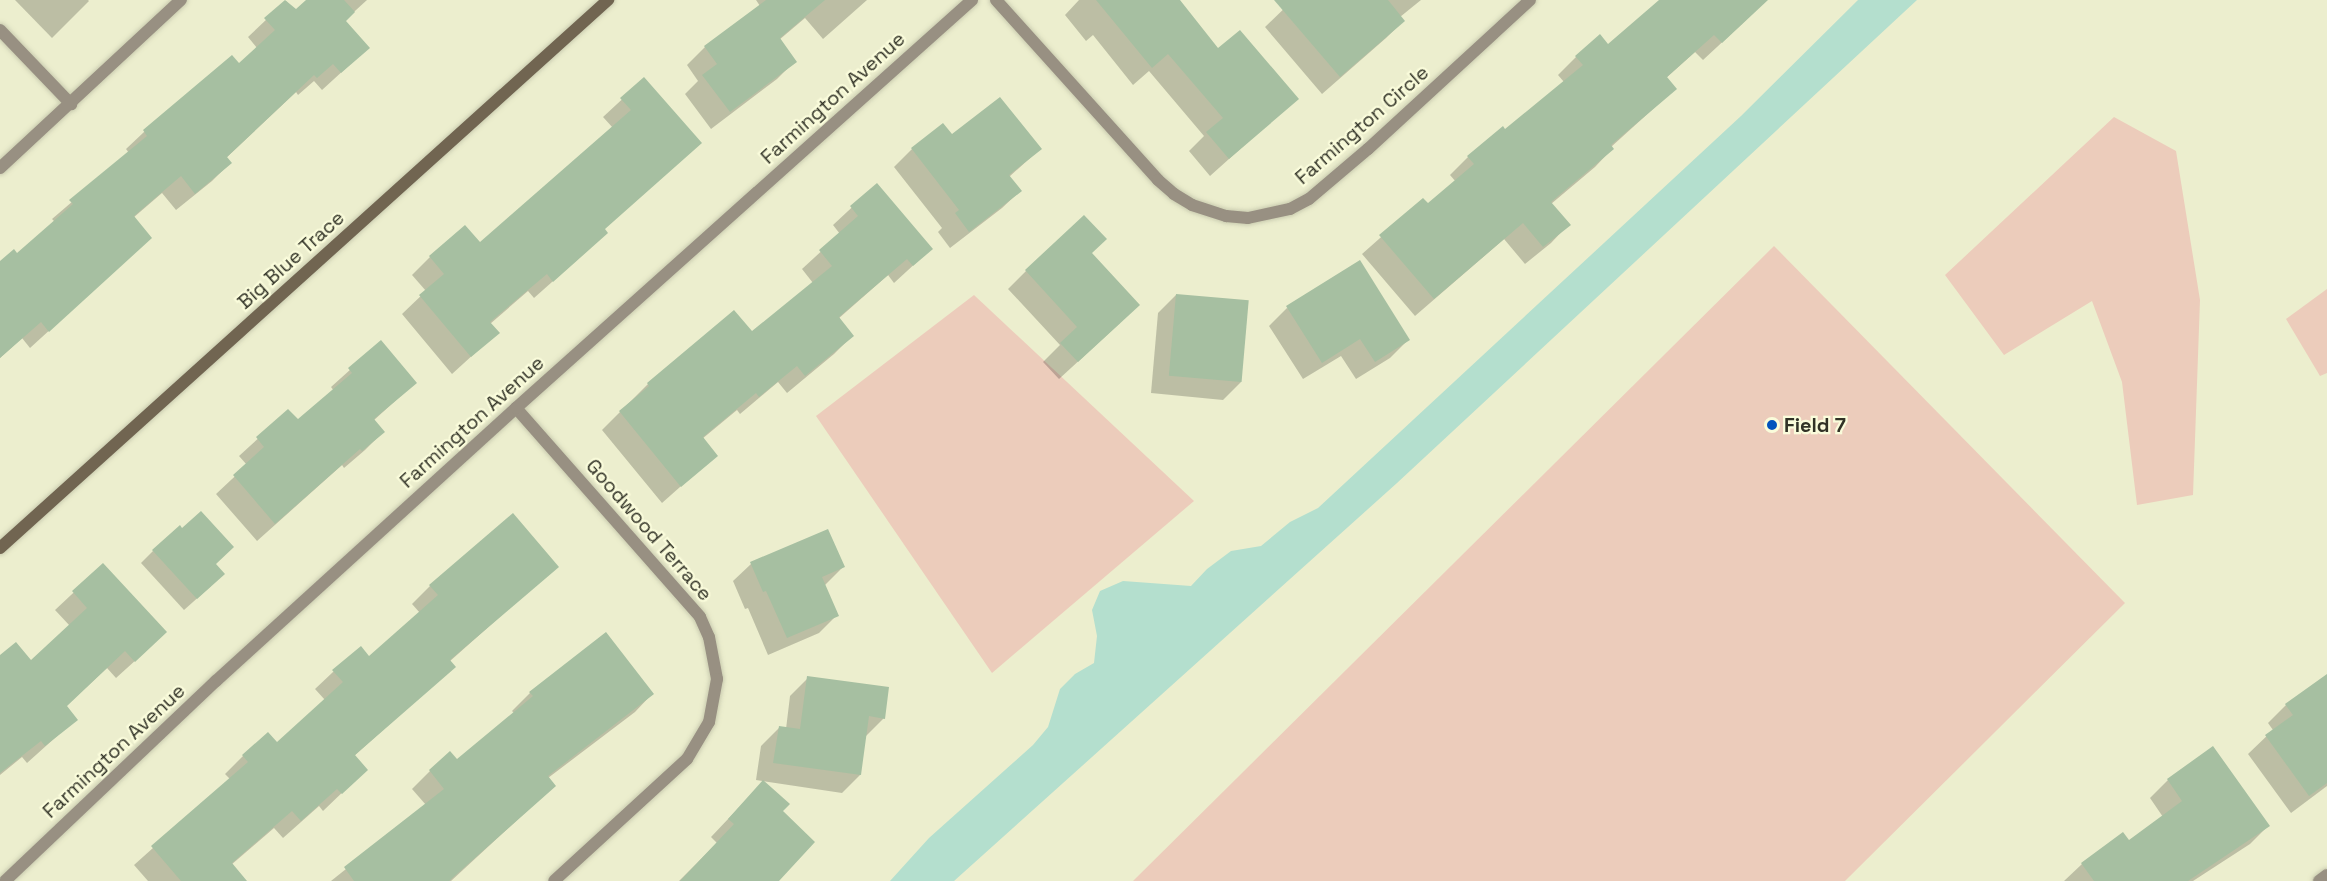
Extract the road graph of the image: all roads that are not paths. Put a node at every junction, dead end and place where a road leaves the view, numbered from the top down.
1 (181, 0) edge
2 (608, 0) edge
3 (972, 0) edge
4 (996, 0) edge
5 (1530, 0) edge
6 (0, 30) edge
7 (71, 104) junction
8 (0, 168) edge
9 (516, 408) junction
10 (0, 548) edge
11 (2327, 875) edge
12 (4, 881) edge
13 (554, 881) edge
14 (2319, 881) edge

1 - 7 street
2 - 10 street, Big Blue Trace
3 - 9 street, Farmington Avenue
4 - 5 street, Farmington Circle
6 - 7 street
7 - 8 street
9 - 12 street, Farmington Avenue
9 - 13 street, Goodwood Terrace
11 - 14 street

